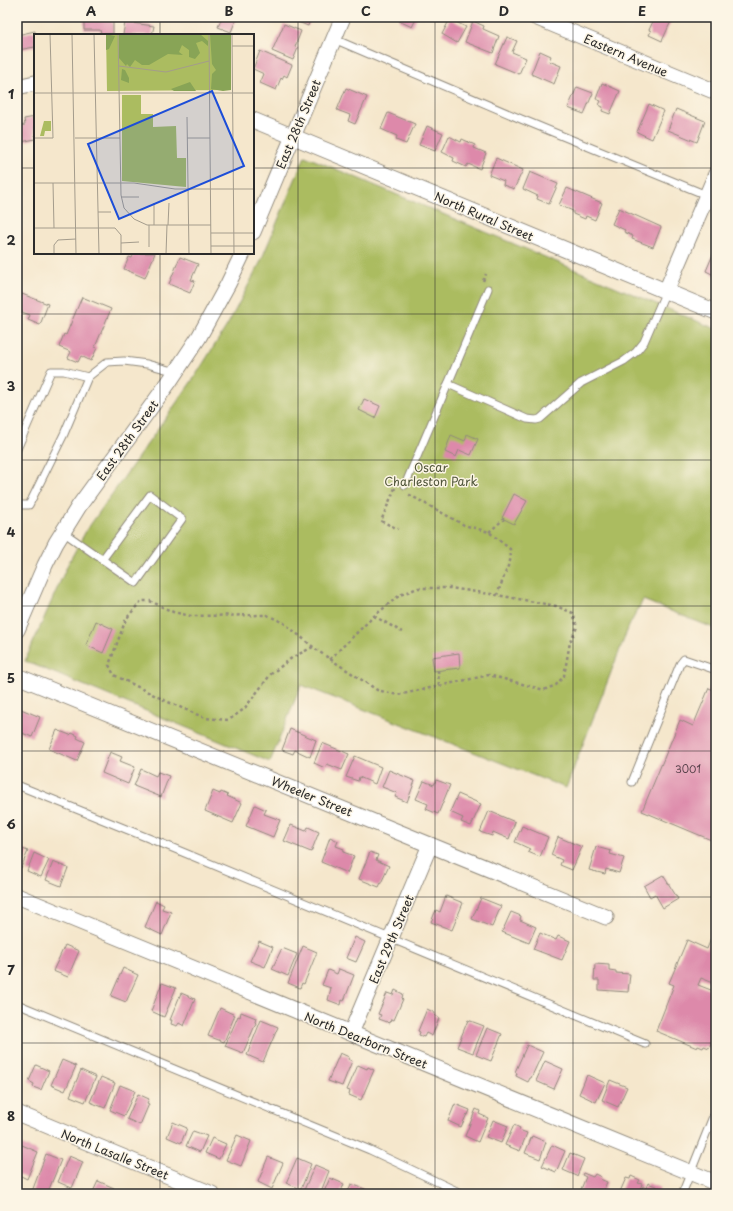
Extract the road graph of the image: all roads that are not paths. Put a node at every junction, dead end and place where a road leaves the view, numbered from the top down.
1 (343, 17) edge
2 (535, 17) edge
3 (334, 39) junction
4 (34, 83) edge
5 (17, 87) edge
6 (716, 92) edge
7 (254, 120) edge
8 (293, 136) junction
9 (716, 174) edge
10 (711, 197) edge
11 (254, 230) edge
12 (243, 254) edge
13 (488, 289) dead end
14 (666, 292) junction
15 (716, 312) edge
16 (176, 372) junction
17 (88, 377) junction
18 (448, 384) junction
19 (17, 449) edge
20 (404, 488) road end
21 (17, 502) edge
22 (63, 532) junction
23 (102, 560) junction
24 (17, 630) edge
25 (716, 670) edge
26 (17, 676) edge
27 (632, 782) dead end
28 (17, 785) edge
29 (430, 845) junction
30 (17, 896) edge
31 (606, 917) dead end
32 (391, 939) junction
33 (17, 1004) edge
34 (351, 1033) junction
35 (646, 1044) dead end
36 (716, 1109) edge
37 (17, 1113) edge
38 (691, 1173) junction
39 (716, 1183) edge
40 (212, 1194) edge
41 (463, 1194) edge
42 (682, 1194) edge

1 - 3 street, East 28th Street
2 - 6 street, Eastern Avenue
3 - 8 street, East 28th Street
3 - 10 lane
4 - 5 street
7 - 8 street, North Rural Street
8 - 11 street, East 28th Street
8 - 14 street, North Rural Street
9 - 10 street
10 - 14 street
12 - 16 street, East 28th Street
13 - 18 lane
14 - 15 street, North Rural Street
14 - 18 lane
16 - 17 lane
16 - 22 street, East 28th Street
17 - 19 lane
17 - 21 lane
18 - 20 lane
22 - 23 lane
22 - 24 street, East 28th Street
23 - 23 lane
25 - 27 lane
26 - 29 street, Wheeler Street
28 - 32 lane
29 - 31 street, Wheeler Street
29 - 32 street, East 29th Street
30 - 34 street, North Dearborn Street
32 - 34 street, East 29th Street
32 - 35 lane
33 - 41 lane
34 - 38 street, North Dearborn Street
36 - 38 lane
37 - 40 street, North Lasalle Street
38 - 39 street, North Dearborn Street
38 - 42 lane

